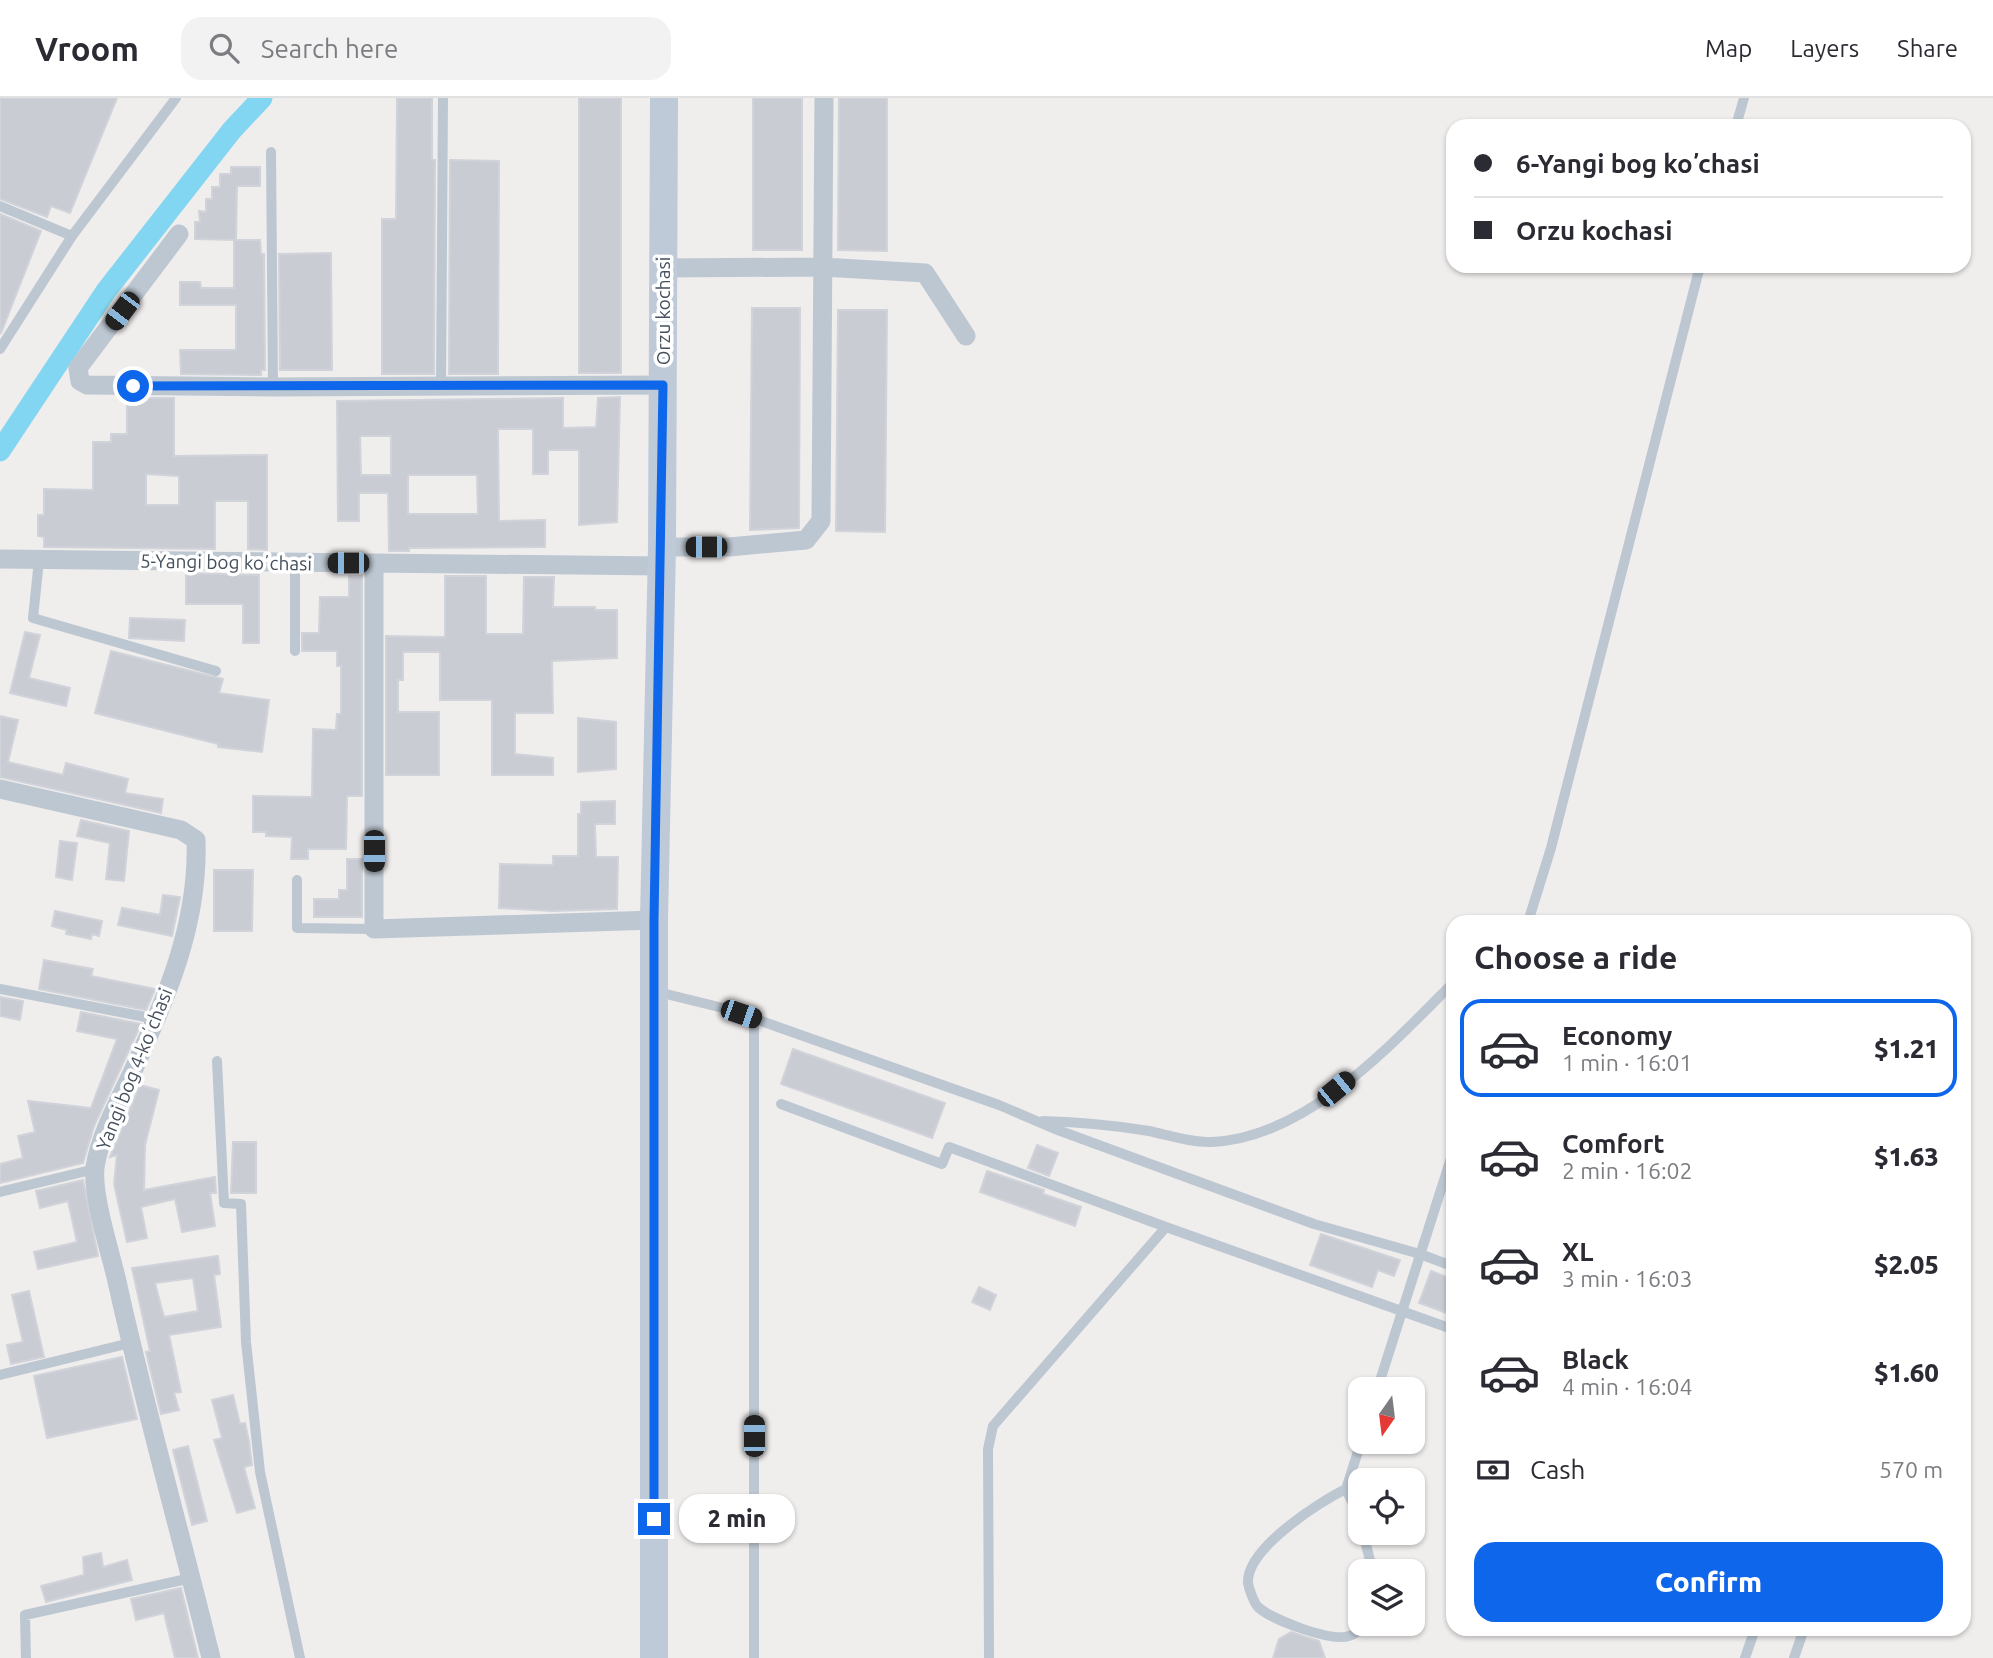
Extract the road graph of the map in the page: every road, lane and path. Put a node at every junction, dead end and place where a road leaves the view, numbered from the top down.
1 (176, 98) edge
2 (443, 98) edge
3 (664, 98) edge
4 (824, 98) edge
5 (1744, 98) edge
6 (1739, 119) edge
7 (271, 152) dead end
8 (0, 206) edge
9 (179, 234) dead end
10 (72, 236) junction
11 (823, 267) junction
12 (663, 268) junction
13 (1698, 273) edge
14 (966, 336) dead end
15 (0, 349) edge
16 (663, 385) junction
17 (441, 386) junction
18 (273, 387) junction
19 (662, 557) junction
20 (0, 559) edge
21 (39, 560) junction
22 (295, 563) junction
23 (374, 563) junction
24 (295, 651) dead end
25 (216, 671) dead end
26 (0, 789) edge
27 (297, 880) dead end
28 (1531, 911) junction
29 (1526, 915) edge
30 (1530, 915) edge
31 (654, 920) junction
32 (374, 929) junction
33 (0, 989) edge
34 (1446, 990) edge
35 (654, 991) junction
36 (754, 1018) junction
37 (156, 1019) junction
38 (217, 1061) dead end
39 (781, 1104) dead end
40 (1035, 1120) junction
41 (95, 1169) junction
42 (1446, 1173) edge
43 (0, 1192) edge
44 (1166, 1227) junction
45 (1419, 1254) junction
46 (1446, 1264) edge
47 (1401, 1312) junction
48 (1446, 1327) edge
49 (130, 1343) junction
50 (0, 1375) edge
51 (1381, 1377) edge
52 (1357, 1454) edge
53 (1346, 1489) junction
54 (1348, 1493) edge
55 (192, 1577) junction
56 (1348, 1636) edge
57 (1753, 1636) edge
58 (1802, 1636) edge
59 (26, 1658) edge
60 (211, 1658) edge
61 (300, 1658) edge
62 (654, 1658) edge
63 (754, 1658) edge
64 (989, 1658) edge
65 (1745, 1658) edge
66 (1794, 1658) edge

1 - 10 lane
2 - 17 lane
3 - 12 main road, Orzu kochasi
4 - 11 street, 5-Yangi bog koʼchasi
5 - 6 lane
7 - 18 lane
8 - 10 lane
9 - 18 street
10 - 15 lane
11 - 12 street
11 - 14 street
11 - 19 street, 5-Yangi bog koʼchasi
12 - 16 main road, Orzu kochasi
13 - 28 lane
16 - 17 street
16 - 19 main road, Orzu kochasi
17 - 18 street
19 - 23 street, 5-Yangi bog koʼchasi
19 - 31 main road, Orzu kochasi
20 - 21 street, 5-Yangi bog koʼchasi
21 - 22 street, 5-Yangi bog koʼchasi
21 - 25 lane
22 - 23 street, 5-Yangi bog koʼchasi
22 - 24 lane
23 - 32 street
26 - 37 street, Yangi bog 4-koʼchasi
27 - 32 lane
28 - 29 lane
28 - 30 lane
31 - 32 street
31 - 35 main road, Orzu kochasi
33 - 37 lane
34 - 40 lane
35 - 36 lane
35 - 62 main road, Orzu kochasi
36 - 40 lane
36 - 63 lane
37 - 41 street, Yangi bog 4-koʼchasi
38 - 61 lane
39 - 44 lane
40 - 45 lane
41 - 43 lane
41 - 49 street, Yangi bog 4-koʼchasi
42 - 45 lane
44 - 47 lane
44 - 64 lane
45 - 46 lane
45 - 47 lane
47 - 48 lane
47 - 51 lane
49 - 50 lane
49 - 55 street, Yangi bog 4-koʼchasi
52 - 53 lane
53 - 54 lane
53 - 56 lane
55 - 59 lane
55 - 60 street, Yangi bog 4-koʼchasi
57 - 65 lane
58 - 66 lane

